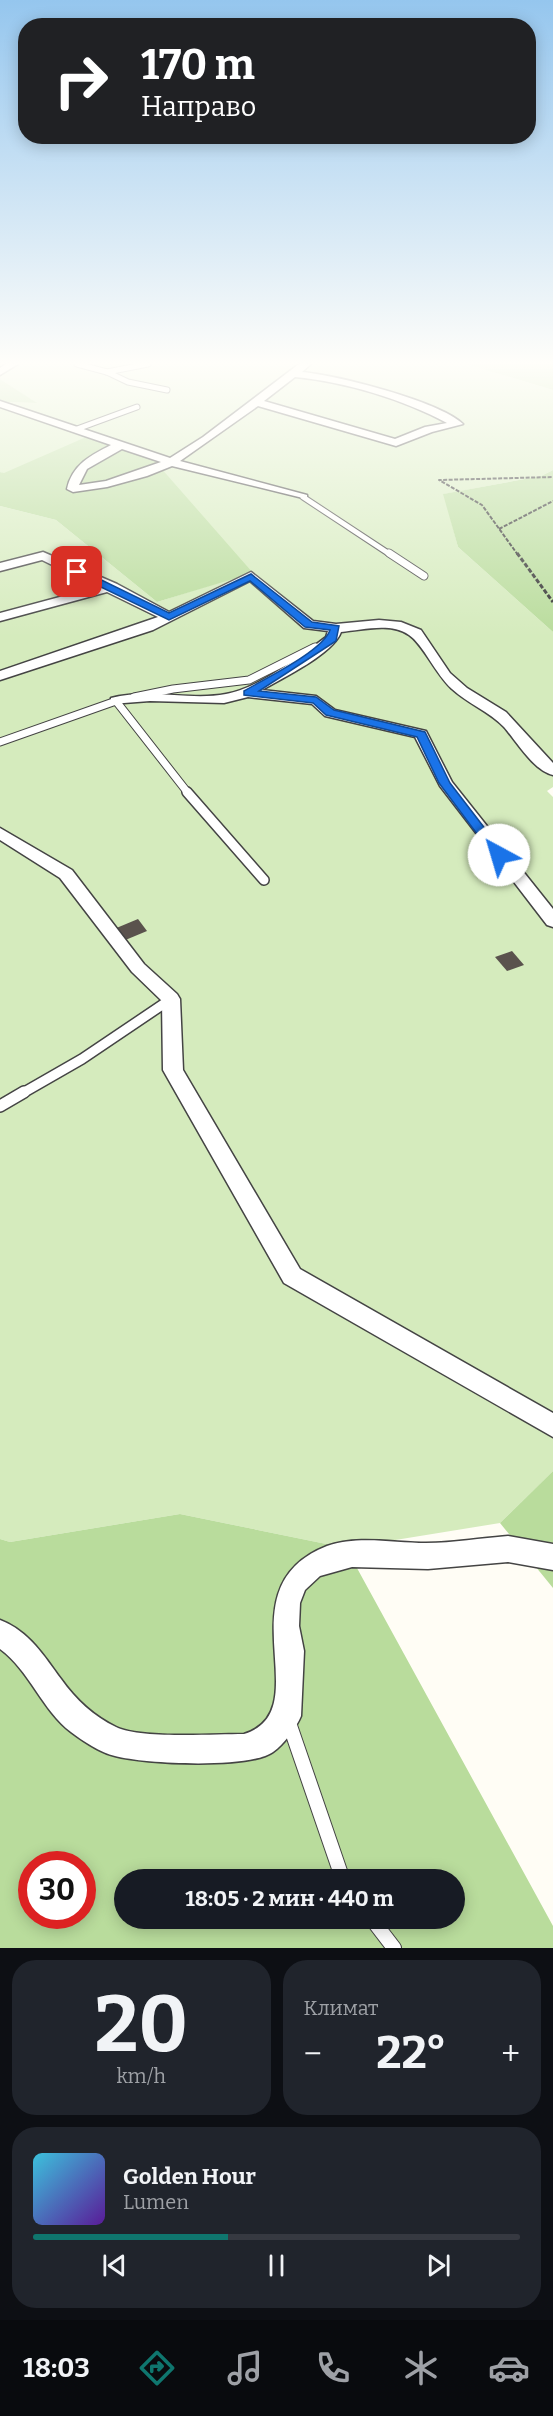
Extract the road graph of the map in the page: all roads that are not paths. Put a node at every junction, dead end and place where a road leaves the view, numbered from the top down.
1 (101, 455) edge
2 (150, 455) edge
3 (182, 455) edge
4 (171, 462) junction
5 (303, 497) joint
6 (0, 567) edge
7 (424, 576) dead end
8 (112, 587) junction
9 (169, 616) junction
10 (0, 617) edge
11 (336, 628) junction
12 (0, 676) edge
13 (248, 693) junction
14 (116, 701) junction
15 (0, 742) edge
16 (553, 770) edge
17 (0, 833) edge
18 (264, 879) dead end
19 (553, 921) edge
20 (171, 999) junction
21 (0, 1106) edge
22 (553, 1426) edge
23 (553, 1557) edge
24 (0, 1633) edge
25 (287, 1716) junction
26 (339, 1869) edge
27 (379, 1929) edge
28 (394, 1948) edge

1 - 4 street
2 - 4 street
3 - 4 street
4 - 5 street
5 - 7 lane
6 - 8 street
8 - 9 street
8 - 10 street
9 - 11 street
9 - 12 street
11 - 13 street
11 - 14 lane
11 - 16 street
13 - 14 street
13 - 19 street
14 - 15 lane
14 - 18 lane
17 - 20 street
20 - 21 lane
20 - 22 street
23 - 25 street
24 - 25 street
25 - 26 lane
27 - 28 lane

